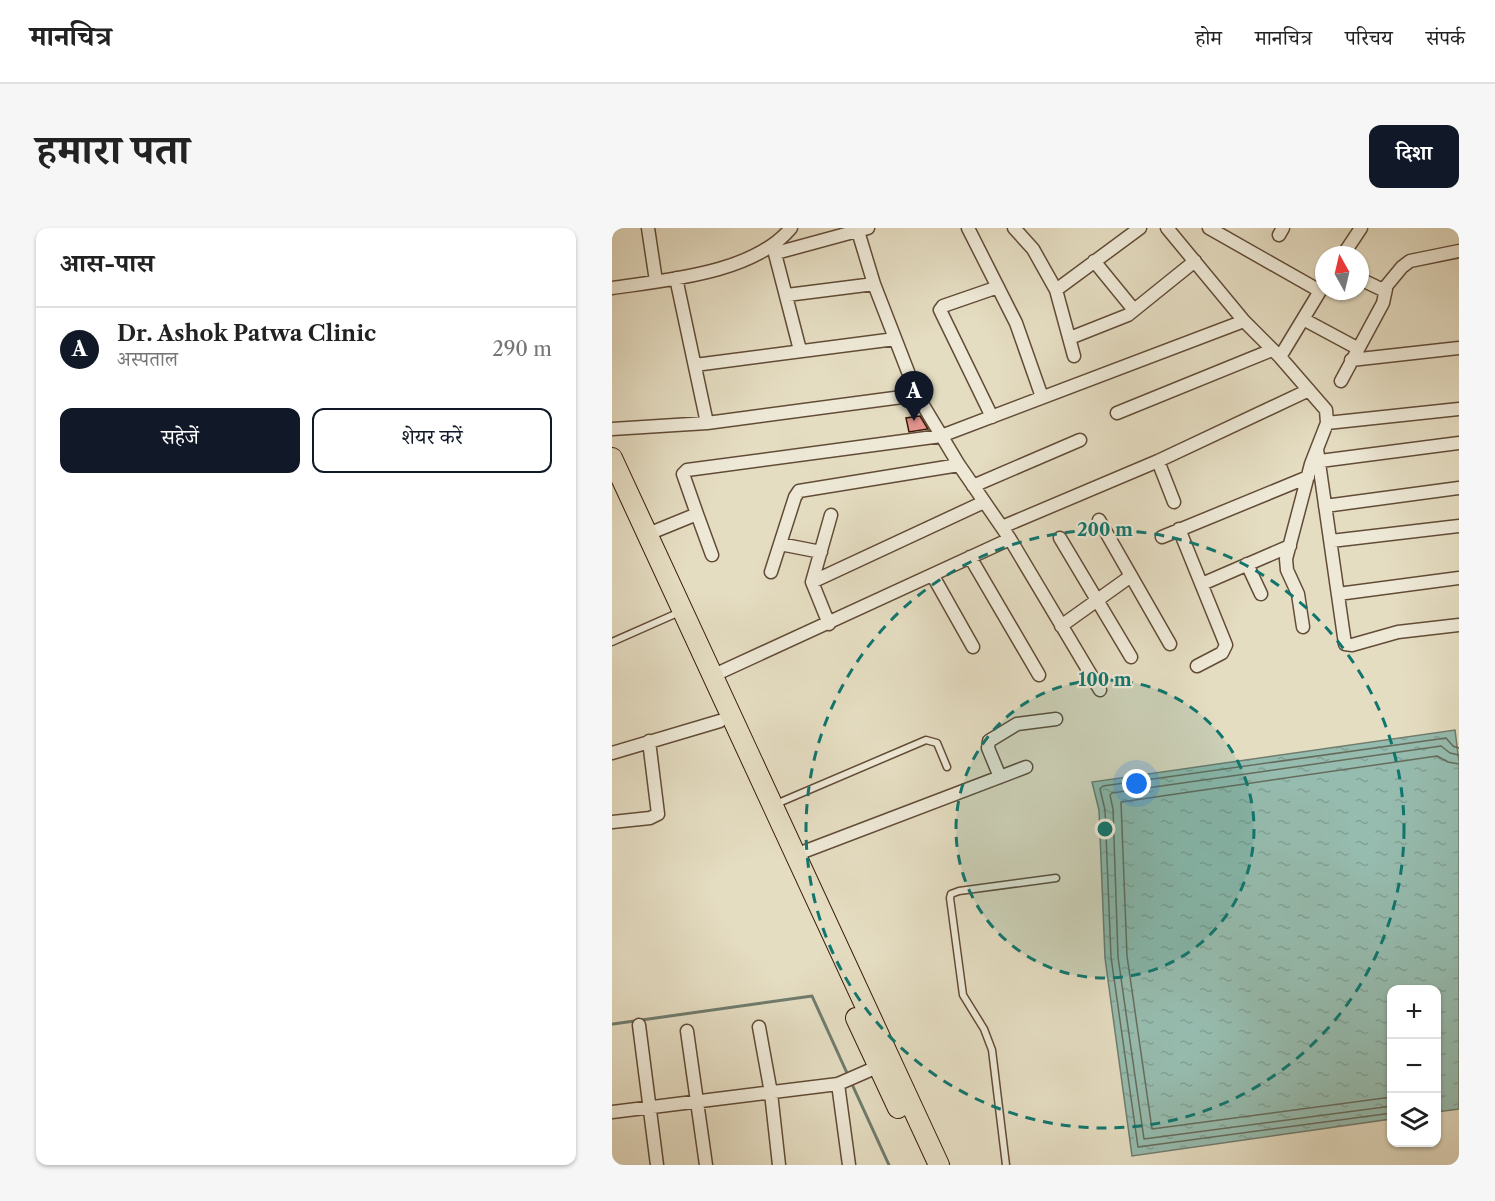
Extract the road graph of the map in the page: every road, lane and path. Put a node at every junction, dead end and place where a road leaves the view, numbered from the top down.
1 (648, 228) edge
2 (791, 228) edge
3 (968, 228) edge
4 (1014, 228) edge
5 (1140, 228) edge
6 (1209, 228) edge
7 (1361, 228) edge
8 (861, 230) edge
9 (1173, 231) edge
10 (1349, 246) edge
11 (775, 250) junction
12 (1459, 250) edge
13 (1094, 261) junction
14 (1195, 261) junction
15 (676, 278) junction
16 (656, 281) junction
17 (874, 284) junction
18 (1315, 284) edge
19 (1369, 284) edge
20 (998, 287) junction
21 (612, 288) edge
22 (1386, 289) junction
23 (1056, 290) junction
24 (787, 295) junction
25 (1315, 300) edge
26 (1134, 310) junction
27 (1303, 320) junction
28 (1244, 321) junction
29 (1070, 338) junction
30 (895, 339) junction
31 (1459, 348) edge
32 (800, 350) junction
33 (1276, 353) junction
34 (1354, 354) junction
35 (1074, 356) dead end
36 (695, 365) junction
37 (1341, 381) dead end
38 (1309, 390) junction
39 (917, 395) junction
40 (1042, 397) junction
41 (1459, 409) edge
42 (1117, 413) dead end
43 (992, 417) junction
44 (707, 423) junction
45 (1327, 423) junction
46 (612, 429) edge
47 (941, 436) junction
48 (1080, 440) dead end
49 (1459, 443) edge
50 (1319, 455) junction
51 (612, 458) edge
52 (1158, 461) junction
53 (959, 465) junction
54 (1308, 477) junction
55 (612, 481) edge
56 (973, 486) junction
57 (1459, 488) edge
58 (984, 502) junction
59 (1174, 502) dead end
60 (1325, 506) junction
61 (697, 514) junction
62 (831, 515) dead end
63 (1099, 520) dead end
64 (1459, 526) edge
65 (1002, 527) junction
66 (1179, 529) junction
67 (648, 534) junction
68 (1162, 537) dead end
69 (1060, 538) dead end
70 (1010, 539) junction
71 (1331, 541) junction
72 (780, 544) junction
73 (1290, 546) junction
74 (821, 552) junction
75 (712, 555) dead end
76 (970, 557) junction
77 (1247, 564) junction
78 (771, 572) dead end
79 (933, 576) junction
80 (1131, 576) junction
81 (1459, 578) edge
82 (812, 582) junction
83 (1202, 584) junction
84 (1261, 594) dead end
85 (1338, 594) junction
86 (1098, 600) junction
87 (673, 615) junction
88 (829, 624) junction
89 (1459, 624) edge
90 (1061, 627) junction
91 (1303, 627) dead end
92 (612, 642) edge
93 (1170, 644) dead end
94 (973, 648) dead end
95 (1131, 657) dead end
96 (1197, 666) dead end
97 (1040, 675) dead end
98 (712, 676) junction
99 (1100, 690) dead end
100 (1056, 719) dead end
101 (720, 721) junction
102 (649, 741) junction
103 (612, 753) edge
104 (947, 767) dead end
105 (1026, 767) dead end
106 (1000, 777) junction
107 (772, 806) junction
108 (612, 822) edge
109 (788, 851) junction
110 (1056, 878) dead end
111 (639, 1025) dead end
112 (759, 1027) dead end
113 (687, 1031) dead end
114 (884, 1063) junction
115 (838, 1084) junction
116 (771, 1093) junction
117 (697, 1102) junction
118 (649, 1107) junction
119 (612, 1112) edge
120 (657, 1165) edge
121 (705, 1165) edge
122 (779, 1165) edge
123 (849, 1165) edge
124 (925, 1165) edge
125 (939, 1165) edge
126 (1006, 1165) edge

1 - 16 street
2 - 11 street
3 - 20 street
4 - 23 street
5 - 13 street
6 - 18 street
7 - 10 street
8 - 11 street
8 - 17 street
9 - 14 street
11 - 15 street
11 - 24 street
12 - 22 street
13 - 23 street
13 - 26 street
14 - 26 street
14 - 28 street
15 - 16 street
15 - 36 street
16 - 21 street
17 - 24 street
17 - 30 street
19 - 22 street
20 - 40 street
20 - 43 street
22 - 34 street
23 - 29 street
24 - 32 street
25 - 27 street
26 - 29 street
27 - 33 street
27 - 34 street
28 - 33 street
28 - 40 street
29 - 35 street
30 - 32 street
30 - 39 street
31 - 34 street
32 - 36 street
33 - 38 street
33 - 42 street
34 - 37 street
36 - 44 street
38 - 45 street
38 - 52 street
39 - 44 street
39 - 47 street
40 - 43 street
41 - 45 street
43 - 47 street
44 - 46 street
45 - 50 street
47 - 53 street
47 - 61 street
48 - 56 street
49 - 50 street
50 - 54 street
50 - 60 street
51 - 67 highway
52 - 59 street
52 - 65 street
53 - 56 street
53 - 72 street
54 - 66 street
54 - 73 street
55 - 87 highway
56 - 58 street
57 - 60 street
58 - 65 street
58 - 82 street
60 - 71 street
61 - 67 street
61 - 75 street
62 - 74 street
63 - 80 street
64 - 71 street
65 - 70 street
66 - 68 street
66 - 83 street
67 - 98 highway
69 - 86 street
70 - 76 street
70 - 90 street
71 - 85 street
72 - 74 street
72 - 78 street
73 - 77 street
73 - 91 street
74 - 82 street
76 - 79 street
76 - 97 street
77 - 83 street
77 - 84 street
79 - 88 street
79 - 94 street
80 - 86 street
80 - 93 street
81 - 85 street
82 - 88 street
83 - 96 street
85 - 89 street
86 - 90 street
86 - 95 street
87 - 92 lane
87 - 101 highway
88 - 98 street
90 - 99 street
98 - 107 highway
100 - 106 street
101 - 102 street
101 - 109 highway
102 - 103 street
102 - 108 street
104 - 107 lane
105 - 106 street
106 - 109 street
107 - 109 highway
109 - 114 highway
110 - 126 lane
111 - 118 street
112 - 116 street
113 - 117 street
114 - 115 street
114 - 124 highway
114 - 125 highway
115 - 116 street
115 - 123 street
116 - 117 street
116 - 122 street
117 - 118 street
117 - 121 street
118 - 119 street
118 - 120 street

